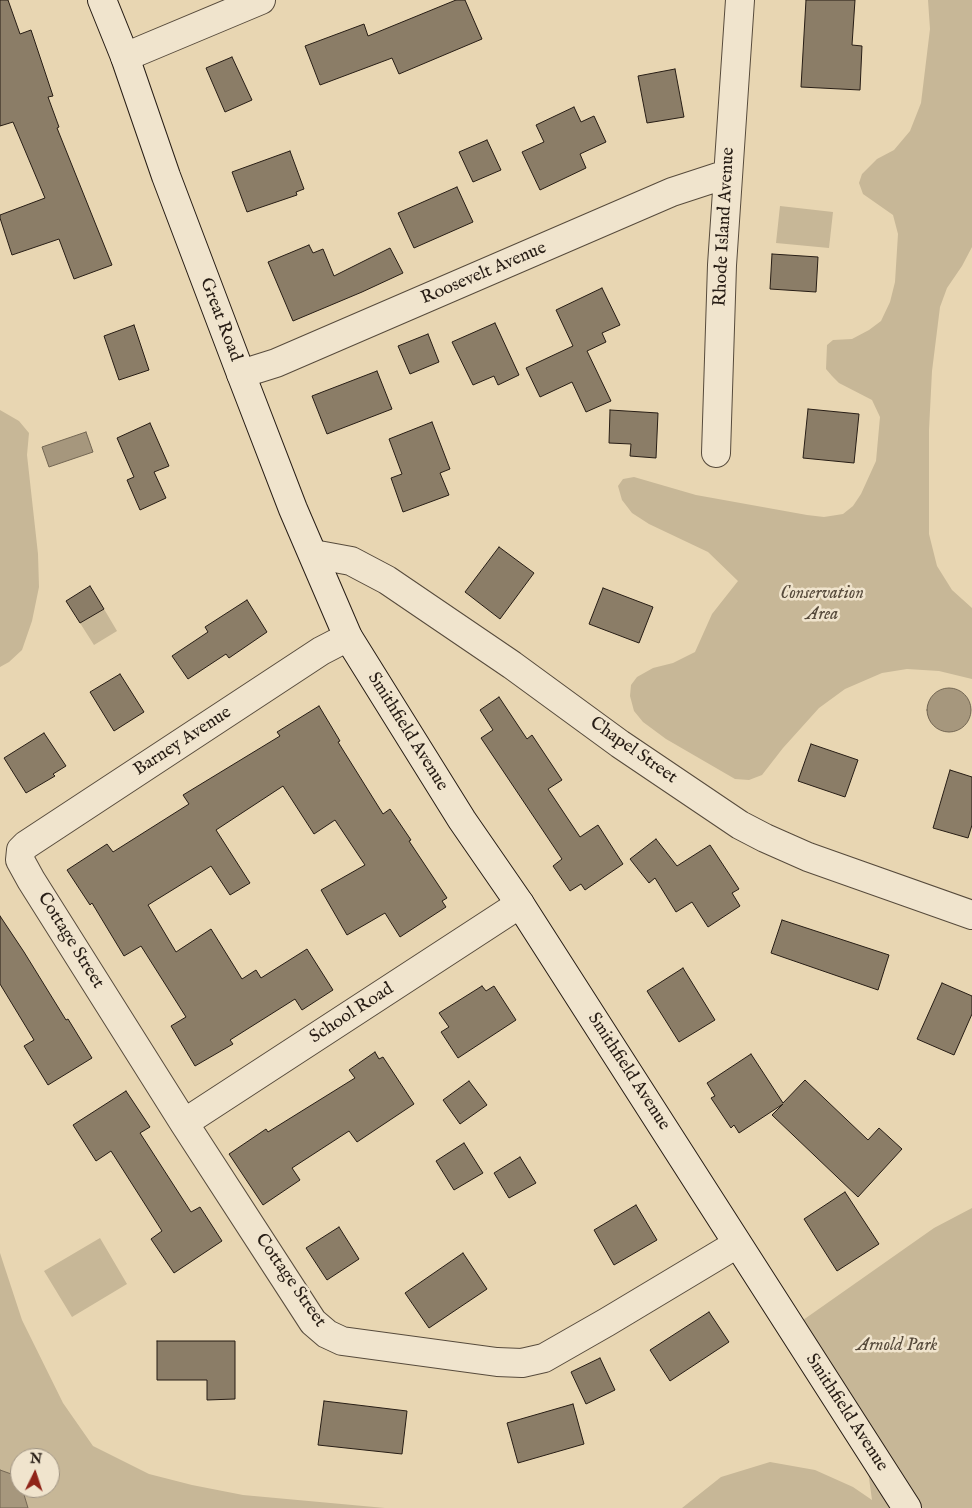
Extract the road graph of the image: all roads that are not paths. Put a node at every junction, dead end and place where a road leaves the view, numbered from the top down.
1 (102, 0) edge
2 (261, 0) edge
3 (740, 0) edge
4 (125, 57) junction
5 (727, 174) junction
6 (241, 374) junction
7 (716, 453) dead end
8 (313, 554) junction
9 (348, 636) junction
10 (21, 850) joint
11 (520, 904) junction
12 (972, 914) edge
13 (184, 1123) junction
14 (737, 1244) junction
15 (907, 1508) edge

1 - 4 street, Great Road
2 - 4 street
3 - 5 street, Rhode Island Avenue
4 - 6 street, Great Road
5 - 6 street, Roosevelt Avenue
5 - 7 street, Rhode Island Avenue
6 - 8 street, Great Road
8 - 9 street, Great Road
8 - 12 street, Chapel Street
9 - 10 street, Barney Avenue
9 - 11 street, Smithfield Avenue
10 - 13 street, Cottage Street
11 - 13 street, School Road
11 - 14 street, Smithfield Avenue
13 - 14 street, Cottage Street
14 - 15 street, Smithfield Avenue

